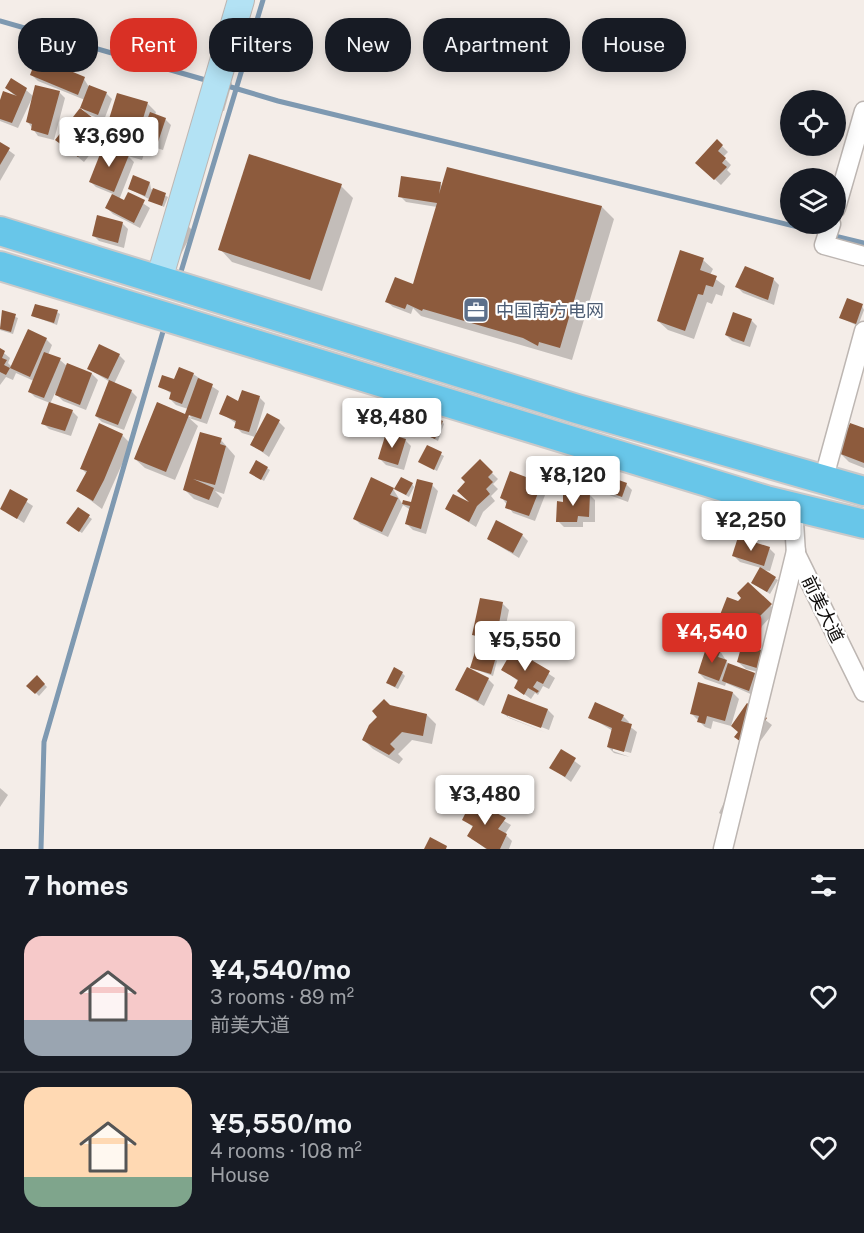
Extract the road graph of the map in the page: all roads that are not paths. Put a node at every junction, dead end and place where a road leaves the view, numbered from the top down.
1 (241, 0) edge
2 (864, 111) edge
3 (846, 173) edge
4 (0, 231) edge
5 (828, 234) edge
6 (864, 256) edge
7 (0, 266) edge
8 (159, 280) junction
9 (864, 331) edge
10 (823, 481) junction
11 (864, 491) edge
12 (794, 522) dead end
13 (864, 524) edge
14 (796, 551) junction
15 (864, 692) edge
16 (723, 849) edge

1 - 8 street
2 - 3 street
4 - 8 main road
5 - 6 street
7 - 13 main road
8 - 10 main road
9 - 10 street
10 - 11 main road
12 - 14 street, 前美大道
14 - 15 street, 前美大道
14 - 16 street

